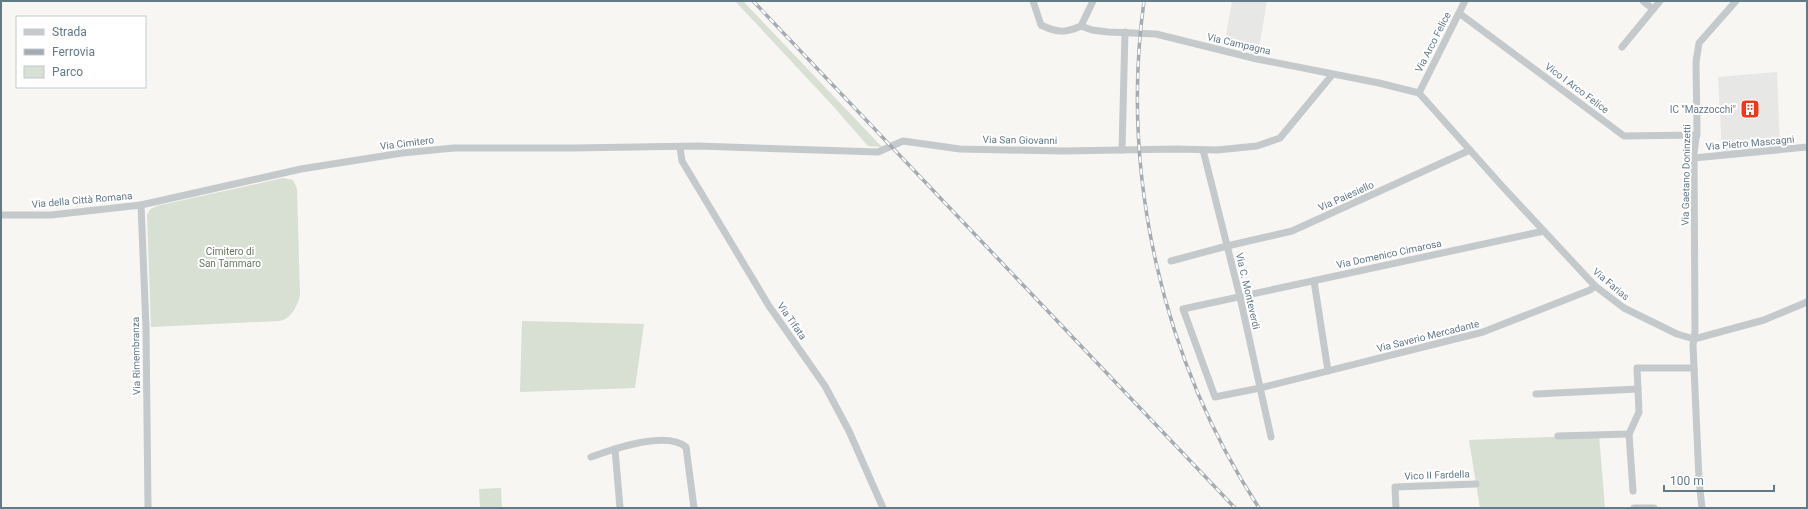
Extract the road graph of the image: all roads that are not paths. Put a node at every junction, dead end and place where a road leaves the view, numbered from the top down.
1 (1033, 1) edge
2 (1093, 1) edge
3 (1464, 1) edge
4 (1643, 1) edge
5 (1660, 1) edge
6 (1736, 1) edge
7 (1653, 9) junction
8 (1459, 13) junction
9 (1081, 26) junction
10 (1125, 32) junction
11 (1622, 47) dead end
12 (1332, 74) junction
13 (1419, 93) junction
14 (1697, 135) junction
15 (680, 147) junction
16 (1807, 147) edge
17 (1122, 150) junction
18 (1203, 150) junction
19 (1470, 150) junction
20 (1694, 158) junction
21 (141, 205) junction
22 (1, 215) edge
23 (1544, 231) junction
24 (1227, 246) junction
25 (1171, 261) dead end
26 (1314, 281) junction
27 (1595, 286) junction
28 (1240, 297) junction
29 (1807, 302) edge
30 (1694, 339) junction
31 (1694, 368) junction
32 (1328, 371) junction
33 (1260, 388) junction
34 (1638, 389) junction
35 (1536, 394) dead end
36 (1629, 434) junction
37 (1558, 436) dead end
38 (1271, 437) dead end
39 (615, 449) junction
40 (591, 456) dead end
41 (1476, 484) dead end
42 (1633, 491) dead end
43 (148, 508) edge
44 (620, 508) edge
45 (694, 508) edge
46 (883, 508) edge
47 (1396, 508) edge
48 (1634, 508) edge
49 (1654, 508) edge
50 (1702, 508) edge

1 - 9 street
2 - 9 street
3 - 8 street, Via Arco Felice
4 - 7 street
5 - 7 street
6 - 14 street, Via Gaetano Doninzetti
7 - 11 street
8 - 13 street, Via Arco Felice
8 - 14 street, Vico I Arco Felice
9 - 10 street, Via Campagna
10 - 12 street, Via Campagna
10 - 17 street
12 - 13 street, Via Campagna
12 - 18 street, Via San Giovanni
13 - 19 street, Via Farias
14 - 20 street, Via Gaetano Doninzetti
15 - 17 street, Via San Giovanni
15 - 21 street, Via Cimitero
15 - 46 street, Via Tifata
16 - 20 street, Via Pietro Mascagni
17 - 18 street, Via San Giovanni
18 - 24 street, Via C. Monteverdi
19 - 23 street, Via Farias
19 - 24 street, Via Paiesiello
20 - 30 street, Via Gaetano Doninzetti
21 - 22 street, Via della Città Romana
21 - 43 street, Via Rimembranza
23 - 26 street, Via Domenico Cimarosa
23 - 27 street, Via Farias
24 - 25 street, Via Paiesiello
24 - 28 street, Via C. Monteverdi
26 - 28 street, Via Domenico Cimarosa
26 - 32 street
27 - 30 street, Via Farias
27 - 32 street, Via Saverio Mercadante
28 - 33 street, Via C. Monteverdi
28 - 33 street, Via Domenico Cimarosa
29 - 30 street
30 - 31 street
31 - 34 street
31 - 50 street
32 - 33 street, Via Saverio Mercadante
33 - 38 street, Via C. Monteverdi
34 - 35 street
34 - 36 street
36 - 37 street
36 - 42 street
39 - 40 street
39 - 44 street
39 - 45 street
41 - 47 street, Vico II Fardella
48 - 49 street

